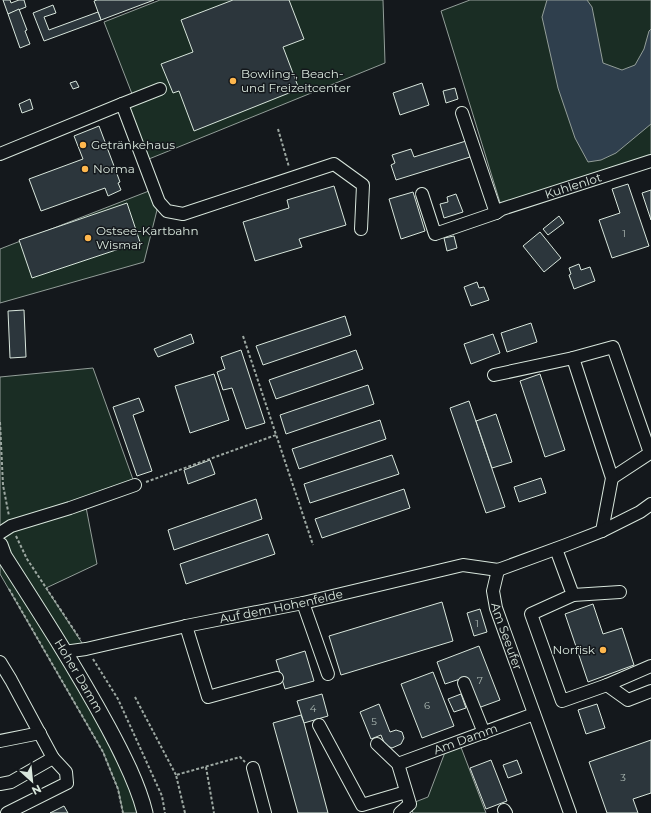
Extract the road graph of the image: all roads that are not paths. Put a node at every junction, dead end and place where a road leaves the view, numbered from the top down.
1 (160, 89) dead end
2 (122, 104) junction
3 (462, 112) dead end
4 (6, 154) edge
5 (651, 161) edge
6 (422, 194) dead end
7 (496, 213) junction
8 (361, 229) dead end
9 (573, 358) junction
10 (494, 375) dead end
11 (612, 478) junction
12 (135, 485) road end
13 (651, 504) edge
14 (602, 531) junction
15 (0, 533) edge
16 (0, 545) edge
17 (556, 549) junction
18 (498, 570) junction
19 (620, 592) dead end
20 (573, 595) junction
21 (303, 603) junction
22 (186, 626) junction
23 (64, 652) junction
24 (0, 662) edge
25 (651, 666) edge
26 (328, 674) dead end
27 (277, 678) dead end
28 (5, 681) edge
29 (464, 683) dead end
30 (607, 685) junction
31 (651, 691) edge
32 (534, 714) junction
33 (319, 725) dead end
34 (40, 733) junction
35 (484, 733) junction
36 (0, 741) edge
37 (377, 744) dead end
38 (53, 758) junction
39 (398, 764) junction
40 (253, 768) road end
41 (0, 784) edge
42 (406, 792) junction
43 (7, 813) edge
44 (145, 813) edge
45 (266, 813) edge
46 (400, 813) edge
47 (570, 813) edge

1 - 2 street
2 - 4 street
2 - 8 street
3 - 7 street
5 - 7 street, Kuhlenlot
6 - 7 street, Kuhlenlot
9 - 10 street
9 - 11 street
9 - 11 street
11 - 14 street
12 - 15 street
13 - 14 street
14 - 17 street
16 - 23 main road, Hoher Damm
17 - 18 street
17 - 20 street
18 - 21 street, Auf dem Hohenfelde
18 - 32 street, Am Seeufer
19 - 20 street
20 - 30 street
21 - 22 street, Auf dem Hohenfelde
21 - 26 street
22 - 23 street, Auf dem Hohenfelde
22 - 27 street
23 - 44 main road, Hoher Damm
24 - 28 street
25 - 30 street
28 - 34 street
29 - 35 street
30 - 31 street
32 - 35 street, Am Damm
32 - 47 street, Am Seeufer
33 - 42 street
34 - 36 street
34 - 38 street
35 - 39 street, Am Damm
37 - 39 street
38 - 41 street
38 - 43 street
39 - 42 street
40 - 45 street
42 - 46 street

